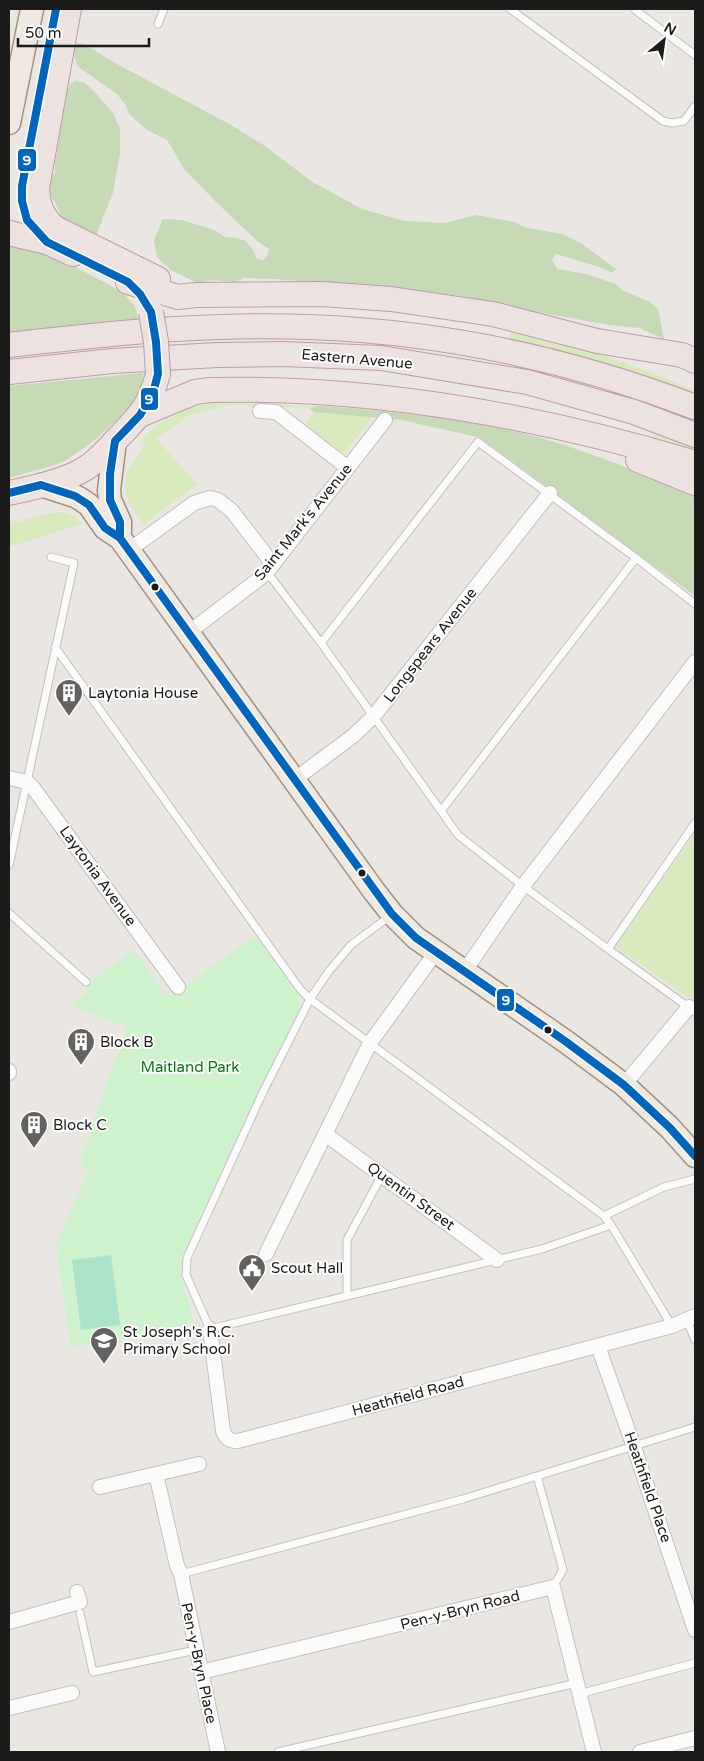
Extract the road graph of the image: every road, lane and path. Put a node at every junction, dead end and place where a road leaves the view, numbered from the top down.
1 (32, 9) edge
2 (56, 9) edge
3 (69, 9) edge
4 (164, 9) edge
5 (510, 9) edge
6 (634, 9) edge
7 (158, 24) dead end
8 (695, 55) edge
9 (695, 106) edge
10 (9, 123) edge
11 (9, 233) edge
12 (47, 242) junction
13 (128, 282) junction
14 (196, 295) junction
15 (597, 341) junction
16 (9, 345) edge
17 (695, 361) edge
18 (9, 372) edge
19 (695, 378) edge
20 (695, 407) edge
21 (260, 411) dead end
22 (140, 415) junction
23 (385, 420) dead end
24 (561, 427) junction
25 (695, 435) edge
26 (115, 441) junction
27 (695, 463) edge
28 (348, 468) junction
29 (695, 483) edge
30 (41, 485) junction
31 (550, 493) junction
32 (11, 494) edge
33 (125, 544) junction
34 (51, 558) dead end
35 (636, 558) junction
36 (270, 568) junction
37 (695, 604) edge
38 (188, 633) junction
39 (321, 643) junction
40 (55, 647) junction
41 (695, 662) edge
42 (373, 717) junction
43 (9, 778) edge
44 (294, 780) junction
45 (27, 782) junction
46 (441, 811) junction
47 (695, 823) edge
48 (9, 865) edge
49 (523, 886) junction
50 (9, 913) edge
51 (392, 914) junction
52 (608, 949) junction
53 (436, 952) junction
54 (464, 972) junction
55 (86, 982) dead end
56 (178, 987) dead end
57 (310, 999) junction
58 (692, 1009) edge
59 (370, 1043) junction
60 (624, 1085) junction
61 (325, 1134) junction
62 (695, 1156) edge
63 (382, 1175) junction
64 (695, 1179) edge
65 (604, 1216) junction
66 (610, 1225) junction
67 (266, 1254) dead end
68 (496, 1260) junction
69 (347, 1296) junction
70 (691, 1318) edge
71 (672, 1326) junction
72 (210, 1329) junction
73 (695, 1340) edge
74 (598, 1346) junction
75 (695, 1427) edge
76 (634, 1447) junction
77 (199, 1464) dead end
78 (156, 1474) junction
79 (537, 1476) junction
80 (100, 1487) dead end
81 (181, 1574) junction
82 (553, 1587) junction
83 (77, 1592) dead end
84 (80, 1613) dead end
85 (9, 1622) edge
86 (695, 1630) edge
87 (196, 1650) junction
88 (695, 1662) edge
89 (201, 1672) junction
90 (578, 1688) junction
91 (72, 1693) dead end
92 (9, 1708) edge
93 (695, 1738) edge
94 (218, 1752) edge
95 (278, 1752) edge
96 (594, 1752) edge
97 (640, 1752) edge

1 - 10 main road
2 - 12 highway
3 - 14 highway
4 - 7 lane
5 - 9 lane
6 - 8 lane
11 - 12 highway
12 - 13 highway
13 - 14 highway
13 - 22 highway, bridge
14 - 15 highway
15 - 17 highway
15 - 19 highway
16 - 20 highway, Eastern Avenue
18 - 25 highway, Eastern Avenue
21 - 28 street
22 - 24 highway
22 - 26 highway
23 - 28 street, Saint Mark's Avenue
24 - 27 highway
24 - 29 highway
26 - 30 highway
26 - 33 main road
28 - 36 street, Saint Mark's Avenue
30 - 32 highway
30 - 33 main road
31 - 35 lane
31 - 39 lane
31 - 42 street, Longspears Avenue
33 - 36 street
33 - 38 main road
34 - 40 lane
35 - 37 lane
35 - 46 lane
36 - 38 street, Saint Mark's Avenue
36 - 39 lane
38 - 44 main road
39 - 42 lane
40 - 45 lane
40 - 57 lane
41 - 49 street
42 - 44 street, Longspears Avenue
42 - 46 lane
43 - 45 street
44 - 51 main road
45 - 48 lane
45 - 56 street, Laytonia Avenue
46 - 49 lane
47 - 52 lane
49 - 52 lane
49 - 54 street
50 - 55 lane
51 - 53 main road
51 - 57 lane
52 - 58 lane
53 - 54 main road
53 - 59 street
54 - 60 main road
57 - 59 lane
57 - 72 lane
58 - 60 street
59 - 61 street
59 - 65 lane
60 - 62 main road
61 - 63 street, Quentin Street
61 - 67 street
63 - 68 street, Quentin Street
63 - 69 lane
64 - 65 lane
65 - 66 lane
66 - 68 lane
66 - 71 lane
68 - 69 lane
69 - 72 lane
70 - 71 street, Heathfield Road
70 - 73 lane
71 - 74 street, Heathfield Road
72 - 74 street, Heathfield Road
74 - 76 street, Heathfield Place
75 - 76 lane
76 - 79 lane
76 - 86 street, Heathfield Place
77 - 78 street
78 - 80 street
78 - 81 street, Pen-y-Bryn Place
79 - 81 lane
79 - 82 lane
81 - 87 street, Pen-y-Bryn Place
82 - 89 street, Pen-y-Bryn Road
82 - 90 street
83 - 85 street
84 - 87 lane
87 - 89 street, Pen-y-Bryn Place
88 - 90 lane
89 - 94 street, Pen-y-Bryn Place
90 - 95 lane
90 - 96 street
91 - 92 street
93 - 97 street

